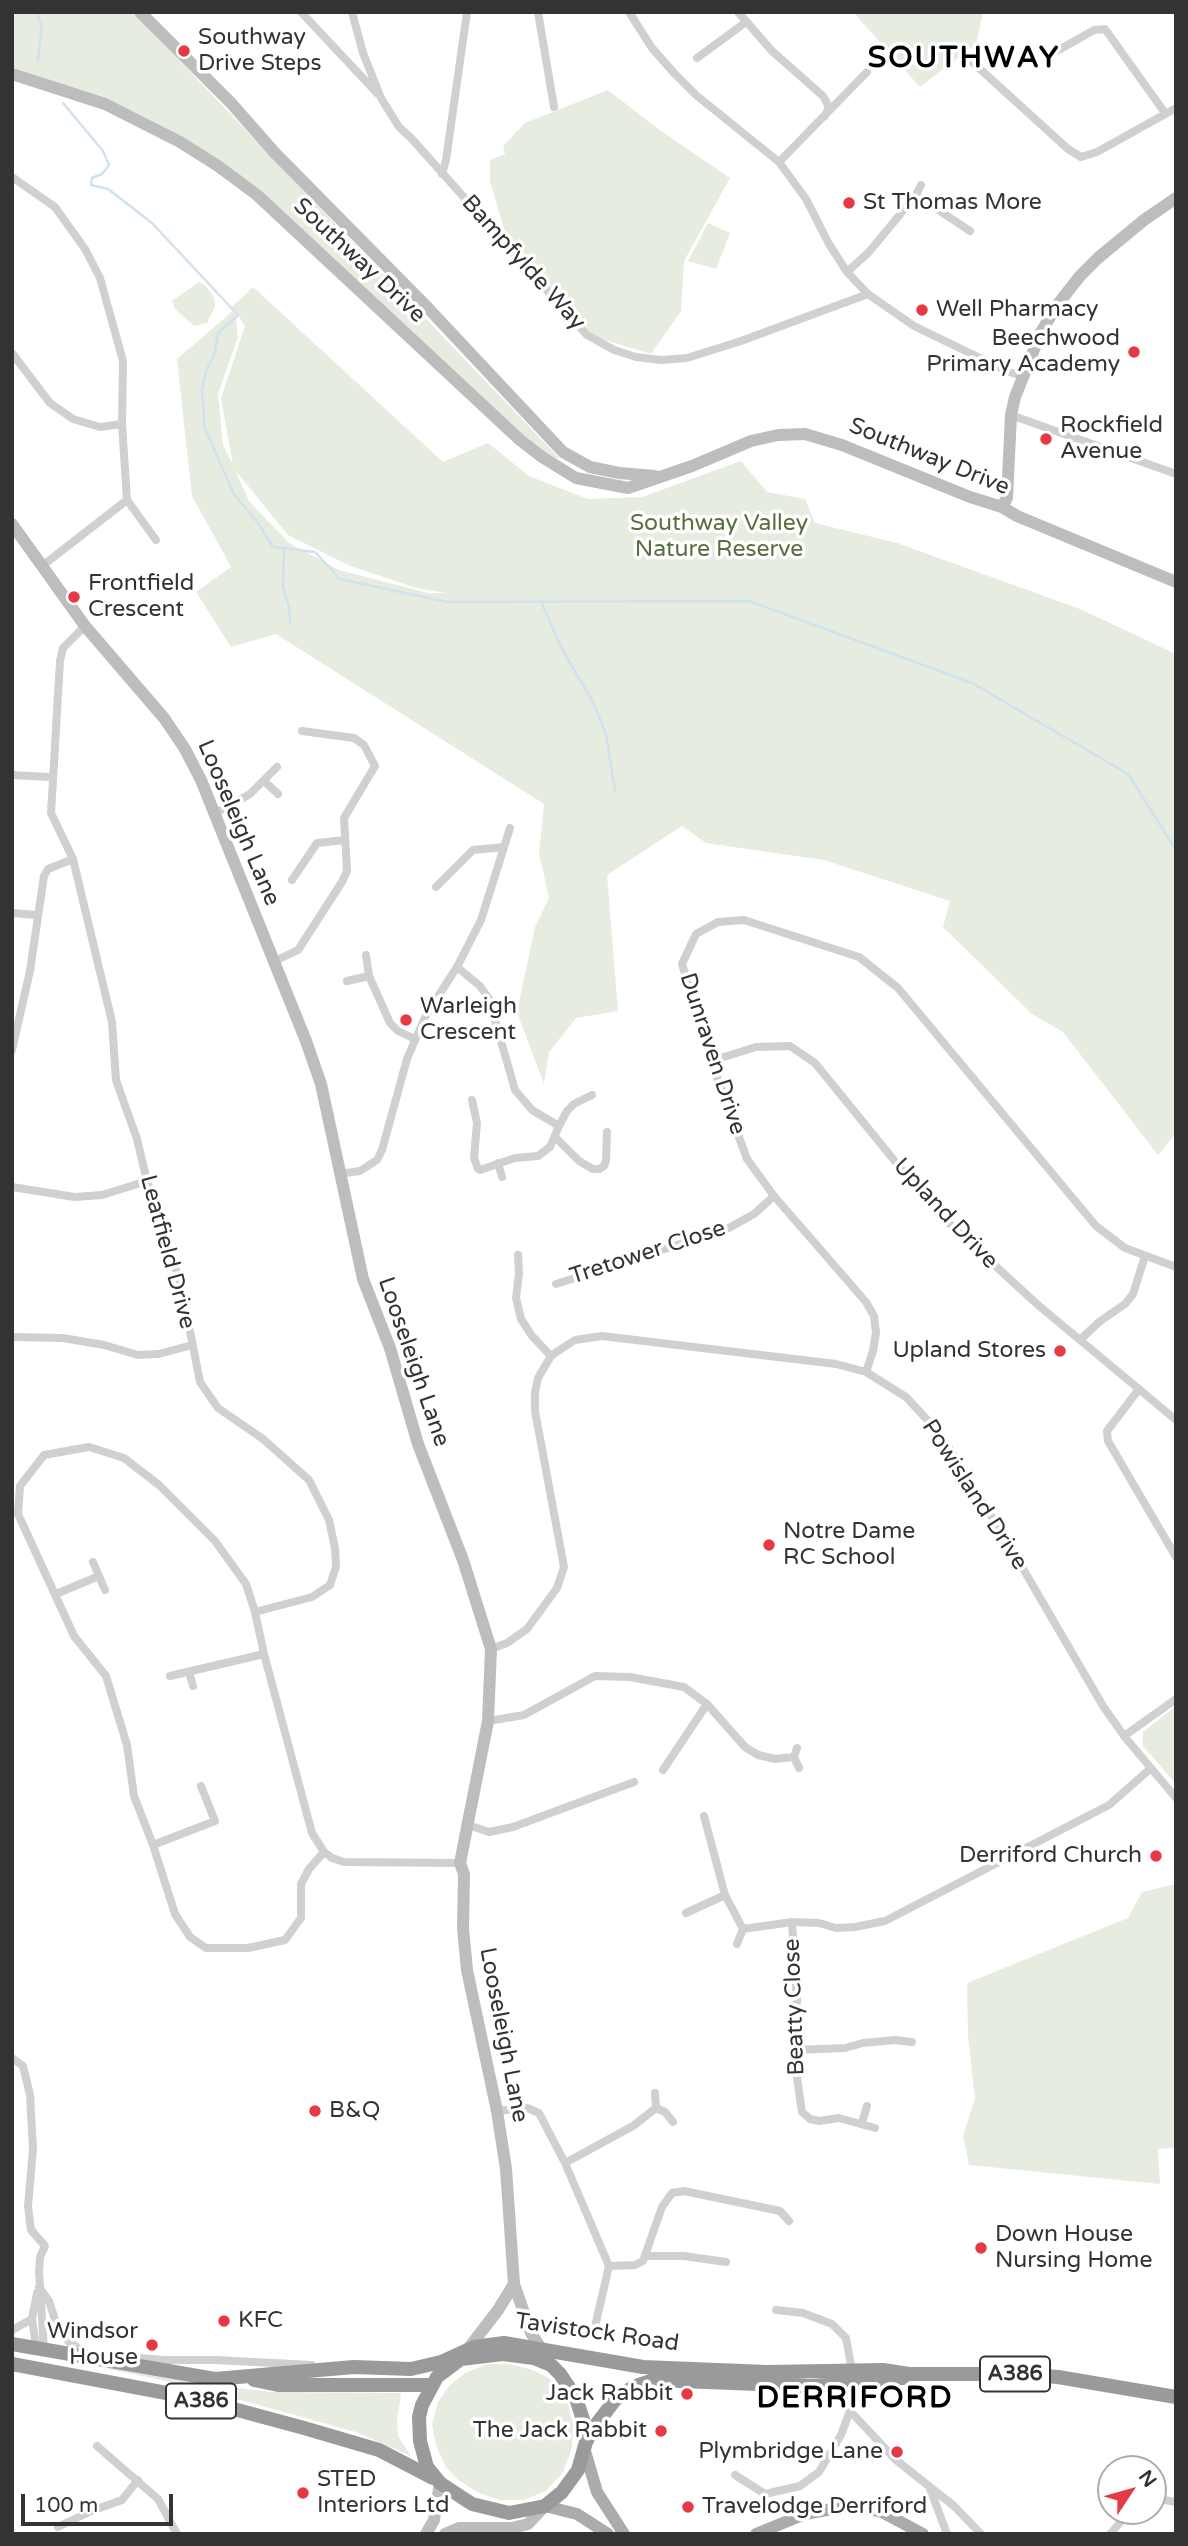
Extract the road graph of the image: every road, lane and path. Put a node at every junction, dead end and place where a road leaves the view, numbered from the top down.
1 (140, 12) edge
2 (301, 12) edge
3 (352, 12) edge
4 (467, 12) edge
5 (538, 12) edge
6 (629, 12) edge
7 (738, 12) edge
8 (746, 22) junction
9 (1057, 51) dead end
10 (363, 52) junction
11 (697, 58) dead end
12 (969, 59) dead end
13 (347, 60) junction
14 (992, 65) dead end
15 (867, 72) dead end
16 (12, 74) edge
17 (983, 74) junction
18 (382, 98) junction
19 (554, 107) dead end
20 (1176, 108) edge
21 (1165, 113) junction
22 (825, 116) junction
23 (779, 162) junction
24 (442, 174) junction
25 (12, 177) edge
26 (921, 185) dead end
27 (916, 194) junction
28 (1176, 198) edge
29 (971, 231) dead end
30 (847, 272) junction
31 (868, 294) junction
32 (12, 353) edge
33 (1022, 376) junction
34 (1012, 415) junction
35 (122, 424) junction
36 (1176, 474) edge
37 (661, 476) junction
38 (127, 500) junction
39 (1002, 507) junction
40 (12, 524) edge
41 (156, 540) dead end
42 (42, 566) junction
43 (1176, 582) edge
44 (85, 626) junction
45 (315, 720) dead end
46 (302, 731) dead end
47 (314, 732) junction
48 (277, 767) dead end
49 (12, 775) edge
50 (51, 777) junction
51 (264, 781) junction
52 (278, 794) dead end
53 (214, 814) junction
54 (510, 828) dead end
55 (345, 840) junction
56 (504, 847) junction
57 (74, 859) junction
58 (292, 880) dead end
59 (436, 887) dead end
60 (12, 913) edge
61 (37, 915) junction
62 (366, 955) dead end
63 (273, 962) junction
64 (457, 967) junction
65 (369, 976) junction
66 (347, 981) dead end
67 (415, 1039) junction
68 (12, 1049) edge
69 (711, 1061) junction
70 (592, 1096) dead end
71 (472, 1100) dead end
72 (559, 1126) junction
73 (607, 1132) dead end
74 (555, 1138) junction
75 (498, 1163) junction
76 (339, 1174) junction
77 (502, 1177) dead end
78 (147, 1181) junction
79 (12, 1187) edge
80 (774, 1196) junction
81 (518, 1255) dead end
82 (1145, 1256) junction
83 (1176, 1267) edge
84 (556, 1284) dead end
85 (12, 1338) edge
86 (1081, 1339) junction
87 (192, 1345) junction
88 (551, 1356) junction
89 (866, 1372) junction
90 (1139, 1389) junction
91 (1176, 1420) edge
92 (1176, 1558) edge
93 (93, 1562) dead end
94 (99, 1576) junction
95 (105, 1590) dead end
96 (56, 1594) junction
97 (255, 1612) junction
98 (491, 1649) junction
99 (264, 1654) junction
100 (189, 1672) junction
101 (170, 1676) dead end
102 (193, 1686) dead end
103 (1176, 1699) edge
104 (707, 1704) junction
105 (488, 1721) junction
106 (1124, 1736) junction
107 (797, 1748) dead end
108 (794, 1757) junction
109 (799, 1768) dead end
110 (1150, 1769) junction
111 (663, 1770) dead end
112 (634, 1782) dead end
113 (201, 1786) dead end
114 (1176, 1798) edge
115 (704, 1816) dead end
116 (468, 1825) junction
117 (153, 1845) junction
118 (324, 1852) junction
119 (460, 1863) junction
120 (725, 1895) junction
121 (686, 1913) dead end
122 (792, 1922) junction
123 (743, 1929) junction
124 (737, 1944) dead end
125 (912, 2042) dead end
126 (793, 2050) junction
127 (12, 2058) edge
128 (655, 2093) dead end
129 (867, 2106) dead end
130 (656, 2108) junction
131 (497, 2111) junction
132 (673, 2122) dead end
133 (862, 2123) junction
134 (875, 2128) dead end
135 (565, 2163) junction
136 (789, 2221) dead end
137 (646, 2256) junction
138 (726, 2262) dead end
139 (609, 2266) junction
140 (514, 2284) junction
141 (39, 2287) junction
142 (776, 2310) dead end
143 (32, 2319) junction
144 (596, 2322) dead end
145 (12, 2330) edge
146 (12, 2344) edge
147 (541, 2348) junction
148 (44, 2350) junction
149 (464, 2355) junction
150 (90, 2356) junction
151 (216, 2360) junction
152 (12, 2364) edge
153 (551, 2365) junction
154 (38, 2367) junction
155 (354, 2367) junction
156 (242, 2378) junction
157 (849, 2378) junction
158 (122, 2384) junction
159 (430, 2385) junction
160 (1176, 2397) edge
161 (850, 2411) junction
162 (97, 2446) dead end
163 (586, 2446) junction
164 (736, 2475) dead end
165 (138, 2480) junction
166 (437, 2481) junction
167 (929, 2486) junction
168 (545, 2506) junction
169 (58, 2527) dead end
170 (177, 2534) edge
171 (426, 2534) edge
172 (445, 2534) edge
173 (608, 2534) edge
174 (624, 2534) edge
175 (756, 2534) edge
176 (923, 2534) edge
177 (947, 2534) edge
178 (981, 2534) edge

1 - 37 street, Southway Drive
2 - 13 street
3 - 10 street, Bampfylde Way
4 - 24 street
5 - 19 street
6 - 23 street
7 - 8 street
8 - 11 street
8 - 22 street
9 - 21 street
10 - 13 street
10 - 18 street, Bampfylde Way
12 - 17 street
13 - 18 street
14 - 17 street
15 - 22 street
16 - 37 street, Southway Drive
17 - 21 street
18 - 24 street, Bampfylde Way
20 - 21 street
22 - 23 street
23 - 30 street
24 - 31 street, Bampfylde Way
25 - 35 street
26 - 27 street
27 - 29 street
27 - 30 street
28 - 33 street
30 - 31 street
31 - 33 street
32 - 35 street
33 - 34 street
34 - 36 street
34 - 39 street
35 - 38 street
37 - 39 street, Southway Drive
38 - 41 street
38 - 42 street
39 - 43 street, Southway Drive
40 - 42 street, Looseleigh Lane
42 - 44 street, Looseleigh Lane
44 - 50 street, Leatfield Drive
44 - 53 street, Looseleigh Lane
45 - 47 street
46 - 47 street
47 - 55 street
48 - 51 street
49 - 50 street
50 - 57 street, Leatfield Drive
51 - 52 street
51 - 53 street
53 - 63 street, Looseleigh Lane
54 - 56 street
55 - 58 street
55 - 63 street
56 - 59 street
56 - 64 street
57 - 61 street
57 - 78 street, Leatfield Drive
60 - 61 street
61 - 68 street
62 - 65 street
63 - 76 street, Looseleigh Lane
64 - 67 street
64 - 72 street
65 - 66 street
65 - 67 street
67 - 76 street
69 - 80 street, Dunraven Drive
69 - 82 street, Dunraven Drive
69 - 86 street, Upland Drive
70 - 72 street
71 - 75 street
72 - 74 street
73 - 74 street
74 - 75 street
75 - 77 street
76 - 98 street, Looseleigh Lane
78 - 79 street
78 - 87 street, Leatfield Drive
80 - 84 street, Tretower Close
80 - 89 street, Dunraven Drive
81 - 88 street
82 - 83 street, Dunraven Drive
82 - 86 street
85 - 87 street
86 - 90 street, Upland Drive
87 - 97 street, Leatfield Drive
88 - 89 street, Powisland Drive
88 - 98 street
89 - 106 street, Powisland Drive
90 - 91 street, Upland Drive
90 - 92 street
93 - 94 street
94 - 95 street
94 - 96 street
96 - 97 street
96 - 117 street
97 - 99 street
98 - 105 street, Looseleigh Lane
99 - 100 street
99 - 118 street
100 - 101 street
100 - 102 street
103 - 106 street
104 - 105 street
104 - 108 street
104 - 111 street
105 - 116 street, Looseleigh Lane
106 - 110 street, Powisland Drive
107 - 108 street
108 - 109 street
110 - 114 street, Powisland Drive
110 - 122 street
112 - 116 street
113 - 117 street
115 - 120 street
116 - 119 street, Looseleigh Lane
117 - 118 street
118 - 119 street
119 - 131 street, Looseleigh Lane
120 - 121 street
120 - 123 street
122 - 123 street
122 - 126 street, Beatty Close
123 - 124 street
125 - 126 street
126 - 133 street, Beatty Close
127 - 141 street
128 - 130 street
129 - 133 street
130 - 132 street
130 - 135 street
131 - 135 street
131 - 140 street, Looseleigh Lane
133 - 134 street, Beatty Close
135 - 139 street
136 - 137 street
137 - 138 street
137 - 139 street
139 - 144 street
140 - 147 street, Looseleigh Lane
140 - 149 street
141 - 143 street
141 - 148 street
141 - 150 street
142 - 157 street
143 - 145 street
143 - 148 street
146 - 148 highway, Tavistock Road / A386
147 - 149 highway, Tavistock Road / A386
147 - 153 street, Looseleigh Lane
147 - 157 highway, Tavistock Road / A386
148 - 150 highway, Tavistock Road / A386
148 - 154 highway
148 - 158 highway, A386
149 - 153 highway
149 - 155 highway, Tavistock Road / A386
149 - 159 highway
150 - 151 street, Tavistock Road
150 - 156 highway, Tavistock Road / A386
151 - 155 street
151 - 156 street, Tavistock Road
152 - 154 highway, A386
153 - 163 highway
154 - 158 highway, A386
155 - 156 highway, Tavistock Road / A386
156 - 159 highway, Tavistock Road / A386
157 - 160 highway, Tavistock Road / A386
157 - 161 street
157 - 163 highway, Tavistock Road / A386
158 - 166 highway, A386
159 - 166 highway
161 - 164 street
161 - 167 street
162 - 165 street
163 - 168 highway
163 - 174 main road
165 - 169 street
165 - 170 street
166 - 168 highway
166 - 171 street
167 - 177 street
167 - 178 street
168 - 172 street
168 - 173 main road
175 - 176 main road

